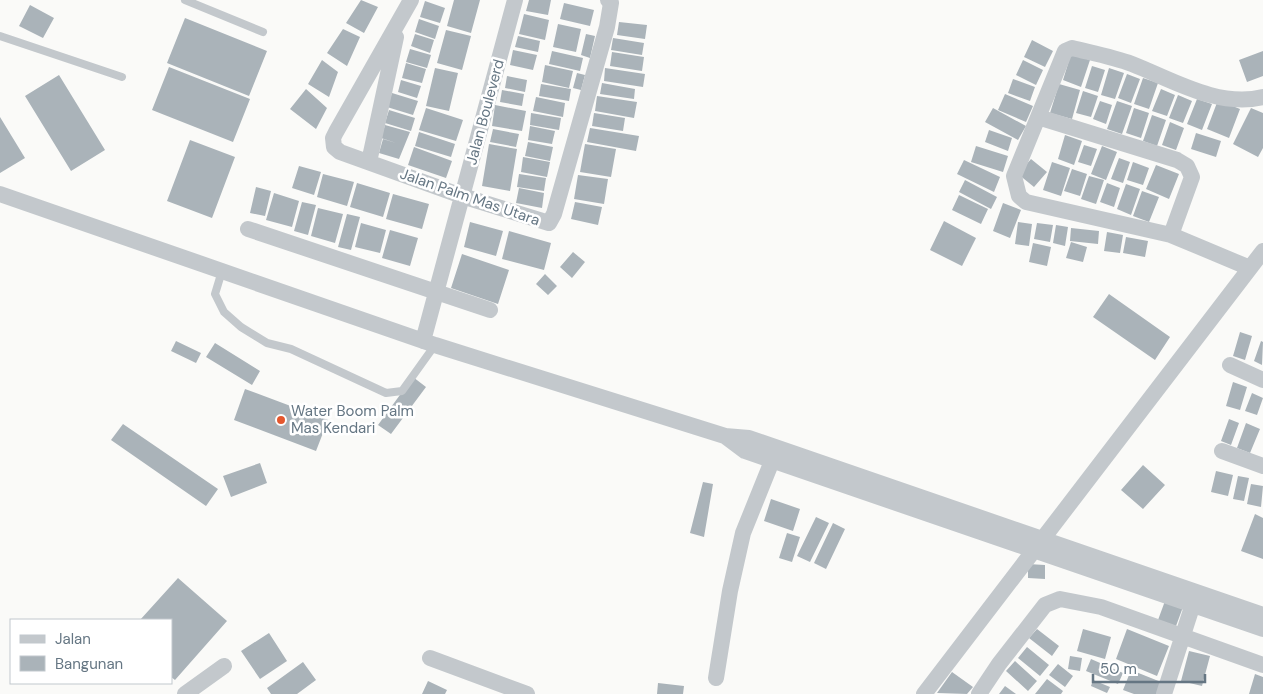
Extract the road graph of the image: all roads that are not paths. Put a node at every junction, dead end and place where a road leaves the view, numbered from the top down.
1 (185, 0) edge
2 (412, 0) edge
3 (507, 0) edge
4 (515, 0) edge
5 (610, 2) edge
6 (399, 25) junction
7 (263, 32) dead end
8 (0, 36) edge
9 (122, 77) dead end
10 (1263, 97) edge
11 (1038, 117) junction
12 (369, 162) junction
13 (0, 194) edge
14 (458, 194) junction
15 (248, 229) dead end
16 (1171, 235) junction
17 (1263, 251) edge
18 (1250, 268) junction
19 (222, 271) junction
20 (430, 290) junction
21 (490, 310) dead end
22 (424, 341) junction
23 (1230, 365) dead end
24 (1263, 380) edge
25 (725, 436) junction
26 (1222, 451) dead end
27 (772, 461) junction
28 (1263, 466) edge
29 (1039, 546) junction
30 (1192, 606) junction
31 (1263, 615) edge
32 (1263, 629) edge
33 (1182, 637) junction
34 (430, 658) dead end
35 (1263, 665) edge
36 (224, 666) dead end
37 (716, 678) dead end
38 (185, 694) edge
39 (527, 694) edge
40 (924, 694) edge
41 (979, 694) edge
42 (1164, 694) edge

1 - 7 lane
2 - 6 street, Jalan Palm Mas Utara
3 - 14 street, Jalan Bouleverd
4 - 14 street, Jalan Bouleverd
5 - 14 street, Jalan Palm Mas Utara
6 - 12 street
6 - 12 street, Jalan Palm Mas Utara
8 - 9 lane
10 - 11 street
11 - 16 street
11 - 16 street
12 - 14 street, Jalan Palm Mas Utara
13 - 19 street
14 - 20 street, Jalan Bouleverd
15 - 20 street
16 - 18 street
17 - 18 street
18 - 29 street
19 - 22 street
19 - 22 lane
20 - 21 street
20 - 22 street, Jalan Bouleverd
22 - 25 street
23 - 24 street
25 - 27 street
25 - 29 street
26 - 28 street
27 - 29 street
27 - 37 street
29 - 30 street
29 - 31 street
29 - 40 street
30 - 32 street
30 - 33 street
33 - 35 street
33 - 41 street
33 - 42 street
34 - 39 street
36 - 38 street

